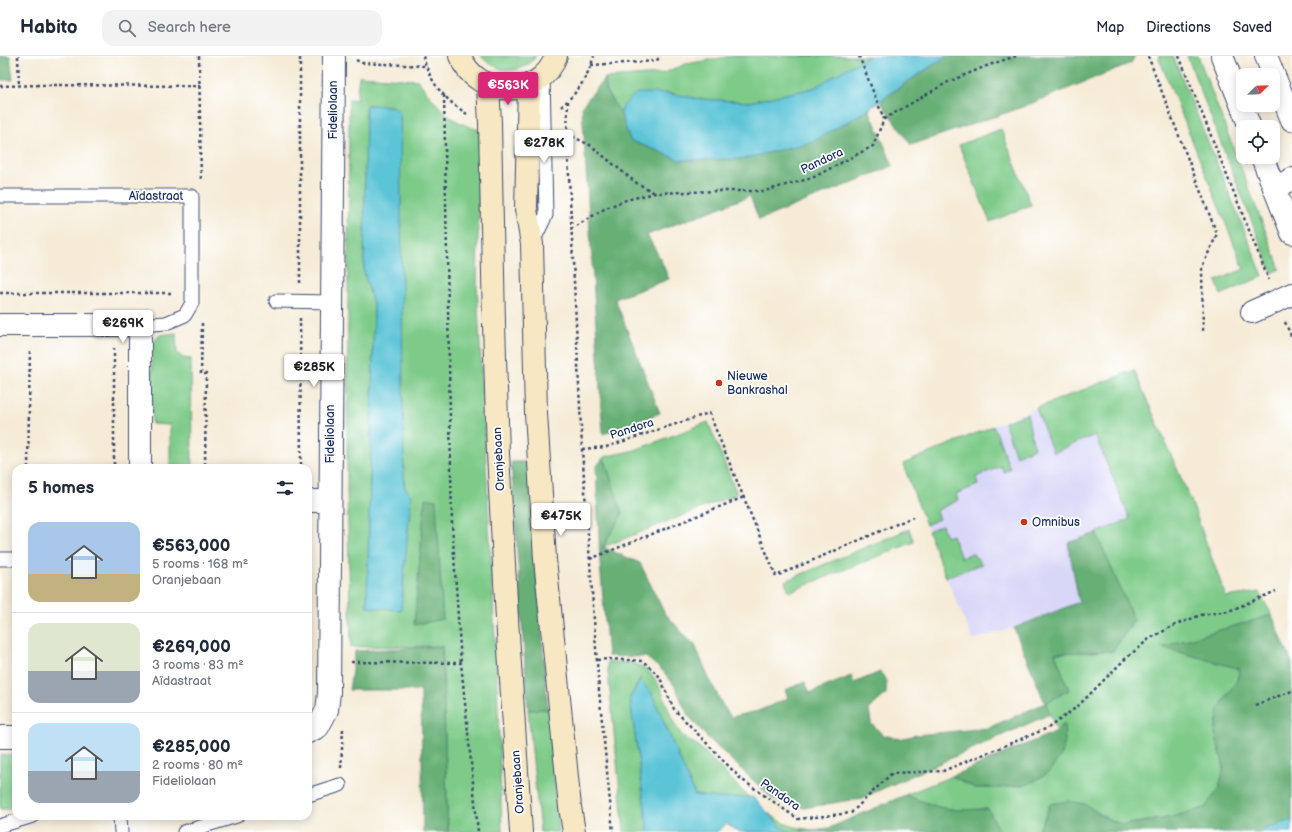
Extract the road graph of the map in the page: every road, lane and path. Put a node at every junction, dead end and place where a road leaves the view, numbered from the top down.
1 (18, 56) edge
2 (199, 56) edge
3 (300, 56) edge
4 (460, 56) edge
5 (556, 56) edge
6 (594, 56) edge
7 (661, 56) edge
8 (859, 56) edge
9 (1016, 56) edge
10 (1148, 56) edge
11 (1179, 56) edge
12 (1222, 56) edge
13 (1266, 56) edge
14 (342, 57) edge
15 (591, 65) junction
16 (426, 66) dead end
17 (536, 80) junction
18 (488, 85) junction
19 (0, 86) edge
20 (19, 86) junction
21 (200, 86) junction
22 (444, 95) dead end
23 (884, 119) junction
24 (1247, 120) edge
25 (1292, 120) edge
26 (567, 134) junction
27 (1267, 164) edge
28 (1283, 184) edge
29 (655, 193) junction
30 (0, 196) edge
31 (192, 196) junction
32 (571, 229) junction
33 (1292, 233) edge
34 (0, 293) edge
35 (192, 293) junction
36 (1284, 297) edge
37 (276, 301) dead end
38 (300, 302) junction
39 (332, 302) junction
40 (1252, 312) dead end
41 (202, 322) dead end
42 (0, 325) edge
43 (30, 325) junction
44 (114, 325) junction
45 (140, 325) junction
46 (1203, 331) dead end
47 (582, 448) junction
48 (28, 464) edge
49 (114, 464) edge
50 (140, 464) edge
51 (205, 464) edge
52 (301, 464) edge
53 (744, 497) junction
54 (312, 501) edge
55 (330, 501) junction
56 (913, 517) dead end
57 (0, 559) edge
58 (12, 559) edge
59 (590, 559) junction
60 (1276, 591) dead end
61 (597, 660) junction
62 (348, 662) dead end
63 (461, 663) junction
64 (1292, 691) edge
65 (1256, 705) dead end
66 (312, 730) edge
67 (0, 737) edge
68 (12, 737) edge
69 (340, 785) dead end
70 (312, 794) edge
71 (20, 820) edge
72 (120, 820) edge
73 (224, 820) edge
74 (0, 826) edge
75 (121, 832) edge
76 (184, 832) edge
77 (478, 832) edge
78 (521, 832) edge
79 (574, 832) edge
80 (613, 832) edge

1 - 20 path
2 - 21 path
3 - 38 path
4 - 18 main road
5 - 17 main road
6 - 15 path
7 - 15 path
8 - 23 path
9 - 23 path
10 - 46 path
11 - 36 path
12 - 24 street
13 - 25 street
14 - 16 path
14 - 39 street, Fideliolaan
15 - 26 path
17 - 18 main road
17 - 79 main road
18 - 78 main road, Oranjebaan
19 - 20 path
20 - 21 path
21 - 31 path
22 - 63 path
23 - 29 path, Pandora
26 - 29 path
26 - 32 path
27 - 28 street
28 - 33 street
29 - 32 path, Pandora
30 - 31 lane, Aïdastraat
31 - 35 lane, Aïdastraat
32 - 47 path
34 - 35 path
35 - 45 lane, Aïdastraat
36 - 40 street
37 - 38 lane
38 - 39 lane
38 - 52 path
39 - 55 street, Fideliolaan
41 - 51 path
42 - 43 street, Aïdastraat
43 - 44 street, Aïdastraat
43 - 48 path
44 - 45 street, Aïdastraat
44 - 49 path
45 - 50 street
47 - 53 path, Pandora
47 - 59 path
53 - 56 path
53 - 59 path
54 - 55 street
55 - 66 street, Fideliolaan
57 - 58 lane
59 - 61 path
60 - 61 path, Pandora
61 - 80 path
62 - 63 path
63 - 77 path
64 - 65 path
67 - 68 street
69 - 70 lane
71 - 74 lane
72 - 75 lane
73 - 76 lane

